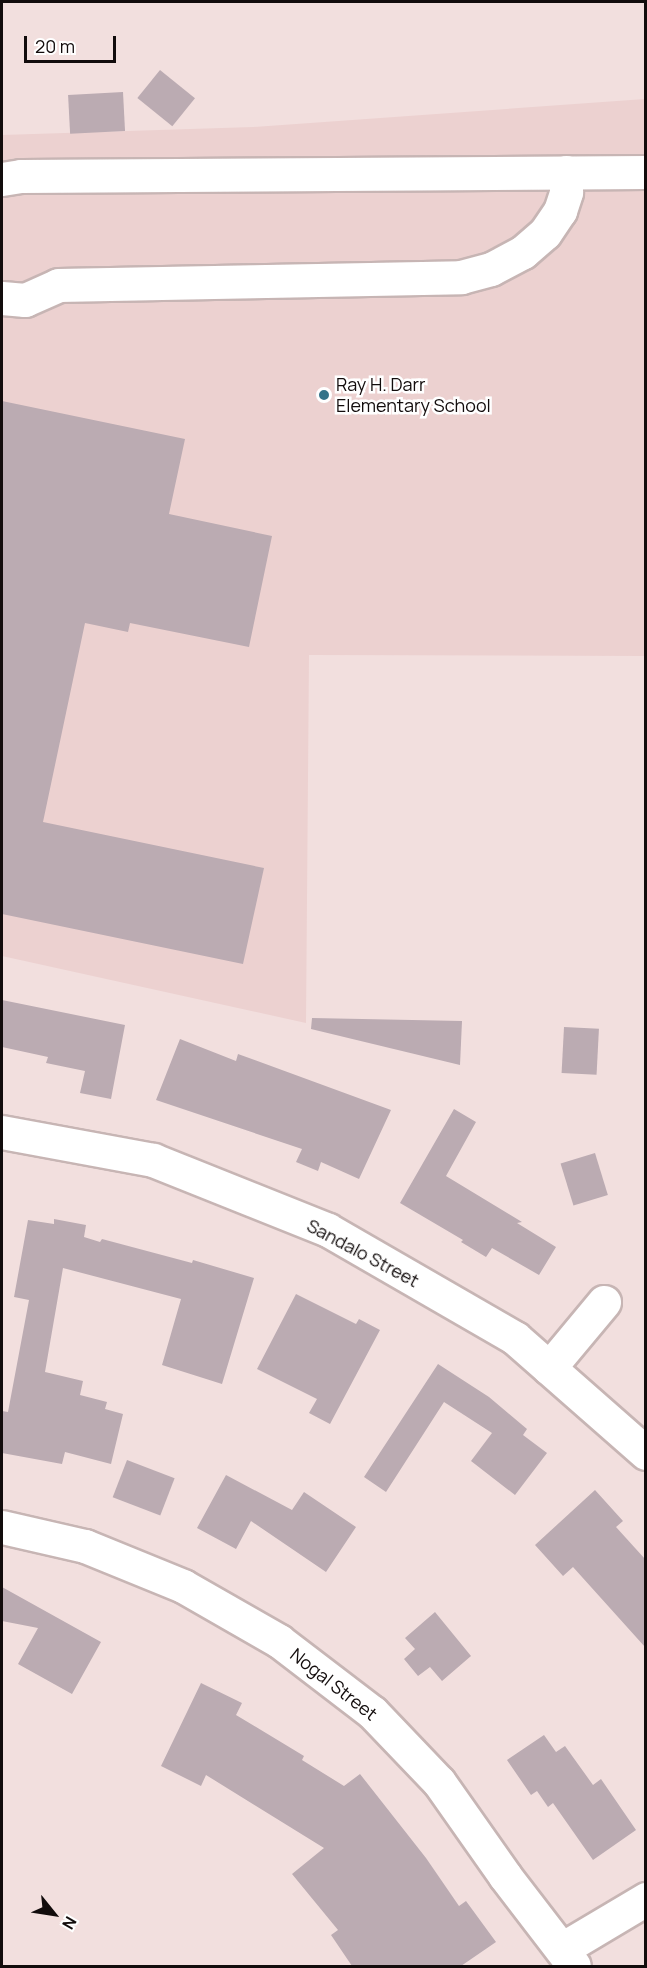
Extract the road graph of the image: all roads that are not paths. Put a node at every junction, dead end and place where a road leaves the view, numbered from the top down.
1 (566, 172) junction
2 (645, 172) edge
3 (2, 179) edge
4 (2, 297) edge
5 (2, 1132) edge
6 (603, 1302) dead end
7 (549, 1368) junction
8 (645, 1453) edge
9 (2, 1527) edge
10 (645, 1899) edge
11 (568, 1958) edge

1 - 2 street
1 - 3 street
1 - 4 street
5 - 7 street, Sandalo Street
6 - 7 street
7 - 8 street, Sandalo Street
9 - 11 street, Nogal Street
10 - 11 street

